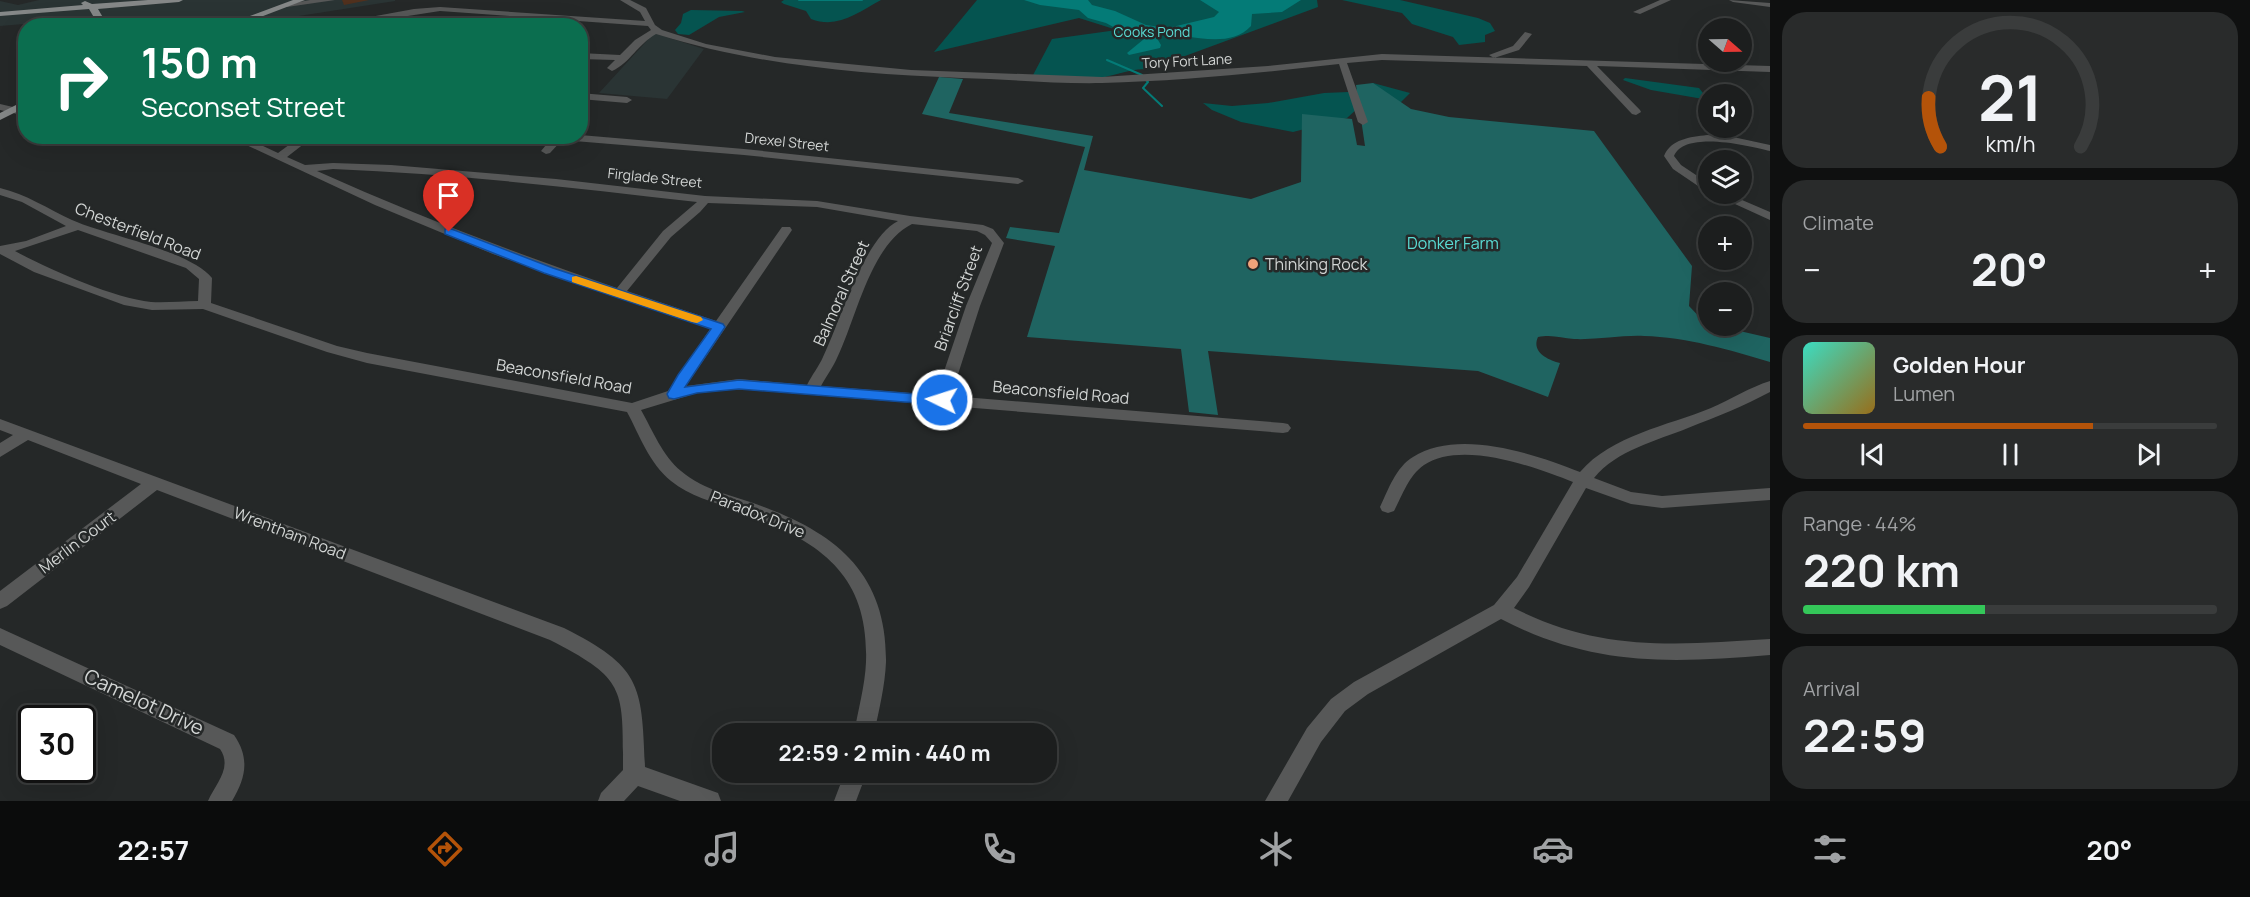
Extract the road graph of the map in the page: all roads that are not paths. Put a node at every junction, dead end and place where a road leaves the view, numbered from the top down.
1 (180, 0) edge
2 (301, 0) edge
3 (329, 0) edge
4 (624, 0) edge
5 (1667, 0) edge
6 (1733, 0) edge
7 (85, 3) edge
8 (287, 5) junction
9 (1770, 5) edge
10 (1637, 12) dead end
11 (0, 14) edge
12 (100, 18) edge
13 (249, 18) edge
14 (370, 18) edge
15 (547, 18) edge
16 (588, 21) edge
17 (654, 27) junction
18 (1528, 34) dead end
19 (588, 56) edge
20 (625, 58) junction
21 (1481, 59) junction
22 (1342, 61) junction
23 (1588, 62) junction
24 (612, 68) dead end
25 (1770, 69) edge
26 (588, 97) edge
27 (627, 100) dead end
28 (5, 109) edge
29 (1636, 111) dead end
30 (0, 117) edge
31 (1363, 122) dead end
32 (588, 139) edge
33 (249, 144) edge
34 (298, 144) edge
35 (552, 144) edge
36 (1770, 148) edge
37 (546, 151) dead end
38 (278, 158) junction
39 (302, 169) junction
40 (1018, 181) dead end
41 (1698, 181) edge
42 (0, 191) edge
43 (705, 199) junction
44 (1742, 204) edge
45 (1770, 216) edge
46 (910, 220) junction
47 (77, 226) junction
48 (786, 230) dead end
49 (998, 243) joint
50 (2, 250) edge
51 (619, 293) junction
52 (204, 304) junction
53 (719, 327) junction
54 (1770, 386) edge
55 (811, 390) junction
56 (674, 394) junction
57 (942, 400) junction
58 (632, 408) junction
59 (0, 424) edge
60 (1283, 428) dead end
61 (26, 434) junction
62 (0, 451) edge
63 (1583, 479) junction
64 (154, 483) junction
65 (1770, 494) edge
66 (1388, 507) dead end
67 (0, 600) edge
68 (1501, 610) junction
69 (0, 636) edge
70 (1770, 647) edge
71 (866, 723) edge
72 (634, 774) junction
73 (852, 783) edge
74 (219, 801) edge
75 (609, 801) edge
76 (710, 801) edge
77 (845, 801) edge
78 (1276, 801) edge

1 - 7 main road
2 - 8 main road
3 - 8 street
4 - 17 street, Tory Fort Lane
5 - 10 street
6 - 9 street
7 - 11 main road
7 - 12 main road
8 - 13 main road
14 - 15 street
16 - 17 street
17 - 20 street
17 - 22 street, Tory Fort Lane
18 - 21 street
19 - 20 street
20 - 24 street
21 - 22 street, Tory Fort Lane
21 - 23 street, Tory Fort Lane
22 - 31 street
23 - 25 street, Tory Fort Lane
23 - 29 street
26 - 27 street
28 - 30 main road
32 - 40 street, Drexel Street
33 - 38 street
34 - 38 street
35 - 37 street
36 - 41 street
38 - 39 street
39 - 43 street, Firglade Street
39 - 51 street
42 - 47 street, Chesterfield Road
43 - 46 street, Firglade Street
43 - 51 street
44 - 45 street
46 - 49 street, Firglade Street
46 - 55 street, Balmoral Street
47 - 50 street
47 - 52 street, Chesterfield Road
48 - 53 street
49 - 57 street, Briarcliff Street
50 - 52 street, Beaconsfield Road
51 - 53 street
52 - 58 street, Beaconsfield Road
53 - 56 street
54 - 63 street
55 - 56 street, Beaconsfield Road
55 - 57 street, Beaconsfield Road
56 - 58 street, Beaconsfield Road
57 - 60 street, Beaconsfield Road
58 - 71 street, Paradox Drive
59 - 61 street, Wrentham Road
61 - 62 street
61 - 64 street, Wrentham Road
63 - 65 street
63 - 66 street
63 - 68 street
64 - 67 street, Merlin Court
64 - 72 street, Wrentham Road
68 - 70 street
68 - 78 street
69 - 74 street, Camelot Drive
72 - 75 street
72 - 76 street
73 - 77 street

